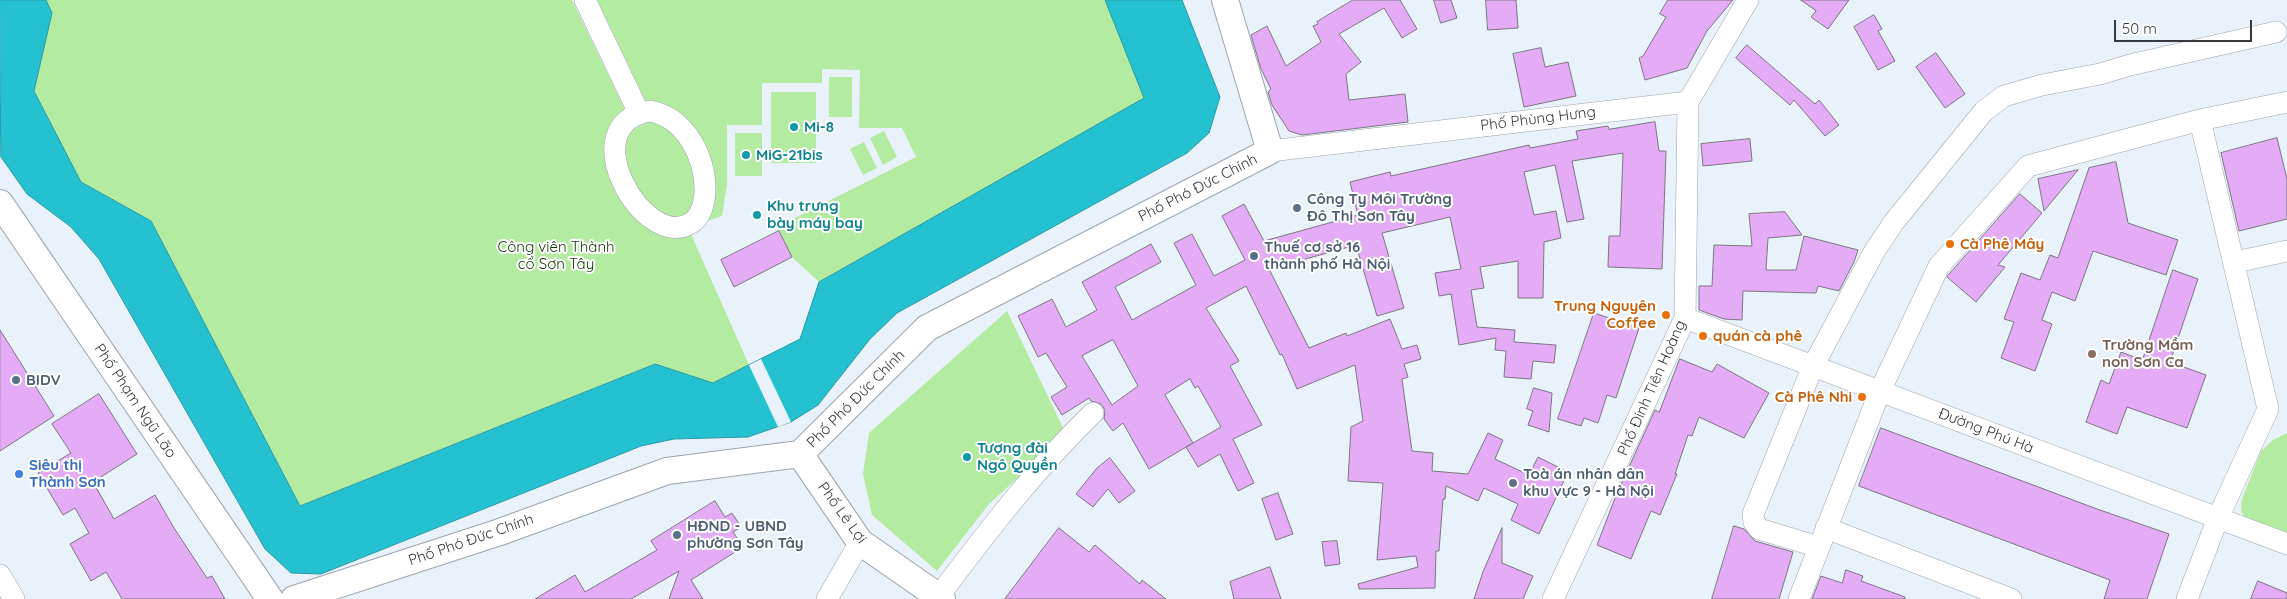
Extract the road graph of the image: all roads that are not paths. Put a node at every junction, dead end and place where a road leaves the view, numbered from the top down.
1 (585, 0) edge
2 (1225, 0) edge
3 (1748, 0) edge
4 (2276, 32) dead end
5 (1688, 102) junction
6 (2287, 102) edge
7 (639, 113) junction
8 (2200, 120) junction
9 (1270, 151) junction
10 (0, 203) edge
11 (2287, 251) edge
12 (2235, 262) junction
13 (1685, 318) junction
14 (1813, 366) junction
15 (1880, 391) junction
16 (2278, 407) edge
17 (1093, 413) dead end
18 (800, 454) junction
19 (2218, 518) junction
20 (1823, 537) junction
21 (860, 542) junction
22 (2287, 544) edge
23 (0, 575) edge
24 (1983, 594) edge
25 (940, 598) edge
26 (14, 599) edge
27 (270, 599) edge
28 (294, 599) edge
29 (827, 599) edge
30 (1553, 599) edge
31 (1799, 599) edge
32 (2011, 599) edge
33 (2187, 599) edge

1 - 7 street
2 - 9 main road
3 - 5 street
4 - 14 street
5 - 9 street, Phố Phùng Hưng
5 - 13 street, Phố Đinh Tiên Hoàng
6 - 8 street
7 - 7 street
8 - 12 street
8 - 15 street
9 - 18 main road, Phố Phó Đức Chính
10 - 27 main road, Phố Phạm Ngũ Lão
11 - 12 street
12 - 16 street
13 - 14 street, Đường Phú Hà
13 - 30 street, Phố Đinh Tiên Hoàng
14 - 15 street, Đường Phú Hà
14 - 20 street
15 - 19 street, Đường Phú Hà
15 - 20 street
16 - 19 street
17 - 25 street
18 - 21 main road, Phố Lê Lợi
18 - 28 main road, Phố Phó Đức Chính
19 - 22 street, Đường Phú Hà
19 - 33 street
20 - 24 street
20 - 31 street
21 - 25 main road, Phố Lê Lợi
21 - 29 street
23 - 26 street
24 - 32 street

